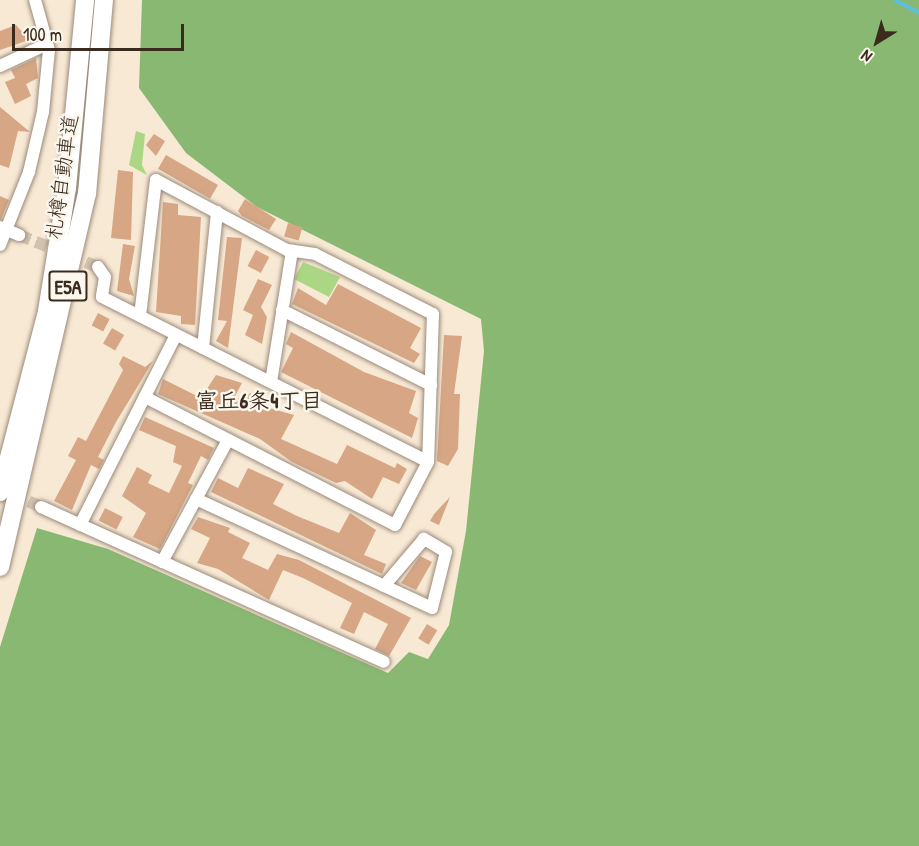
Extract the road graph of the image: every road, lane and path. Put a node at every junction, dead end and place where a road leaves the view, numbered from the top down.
1 (35, 0) edge
2 (85, 0) edge
3 (104, 0) edge
4 (47, 44) junction
5 (0, 66) edge
6 (217, 212) junction
7 (3, 229) edge
8 (19, 235) tunnel mouth
9 (0, 245) edge
10 (292, 251) junction
11 (98, 267) dead end
12 (282, 310) junction
13 (140, 316) junction
14 (176, 335) junction
15 (203, 348) junction
16 (271, 382) junction
17 (430, 385) junction
18 (145, 397) junction
19 (228, 440) junction
20 (428, 462) junction
21 (0, 492) edge
22 (196, 499) junction
23 (41, 507) tunnel mouth
24 (80, 525) junction
25 (162, 562) junction
26 (0, 567) edge
27 (384, 586) junction
28 (384, 662) dead end

1 - 4 street
2 - 21 highway, 札樽自動車道 / E5A
3 - 26 highway, 札樽自動車道 / E5A
4 - 5 street
4 - 7 street
6 - 10 street
6 - 13 street
6 - 15 street
7 - 8 street
7 - 9 street
10 - 12 street
10 - 17 street
11 - 13 street
12 - 16 street
12 - 17 street
13 - 14 street
14 - 15 street
14 - 18 street
15 - 16 street
16 - 20 street
17 - 20 street
18 - 19 street
18 - 24 street
19 - 20 street
19 - 22 street
22 - 25 street
22 - 27 street
23 - 24 street
24 - 25 street
25 - 28 street
27 - 27 street

